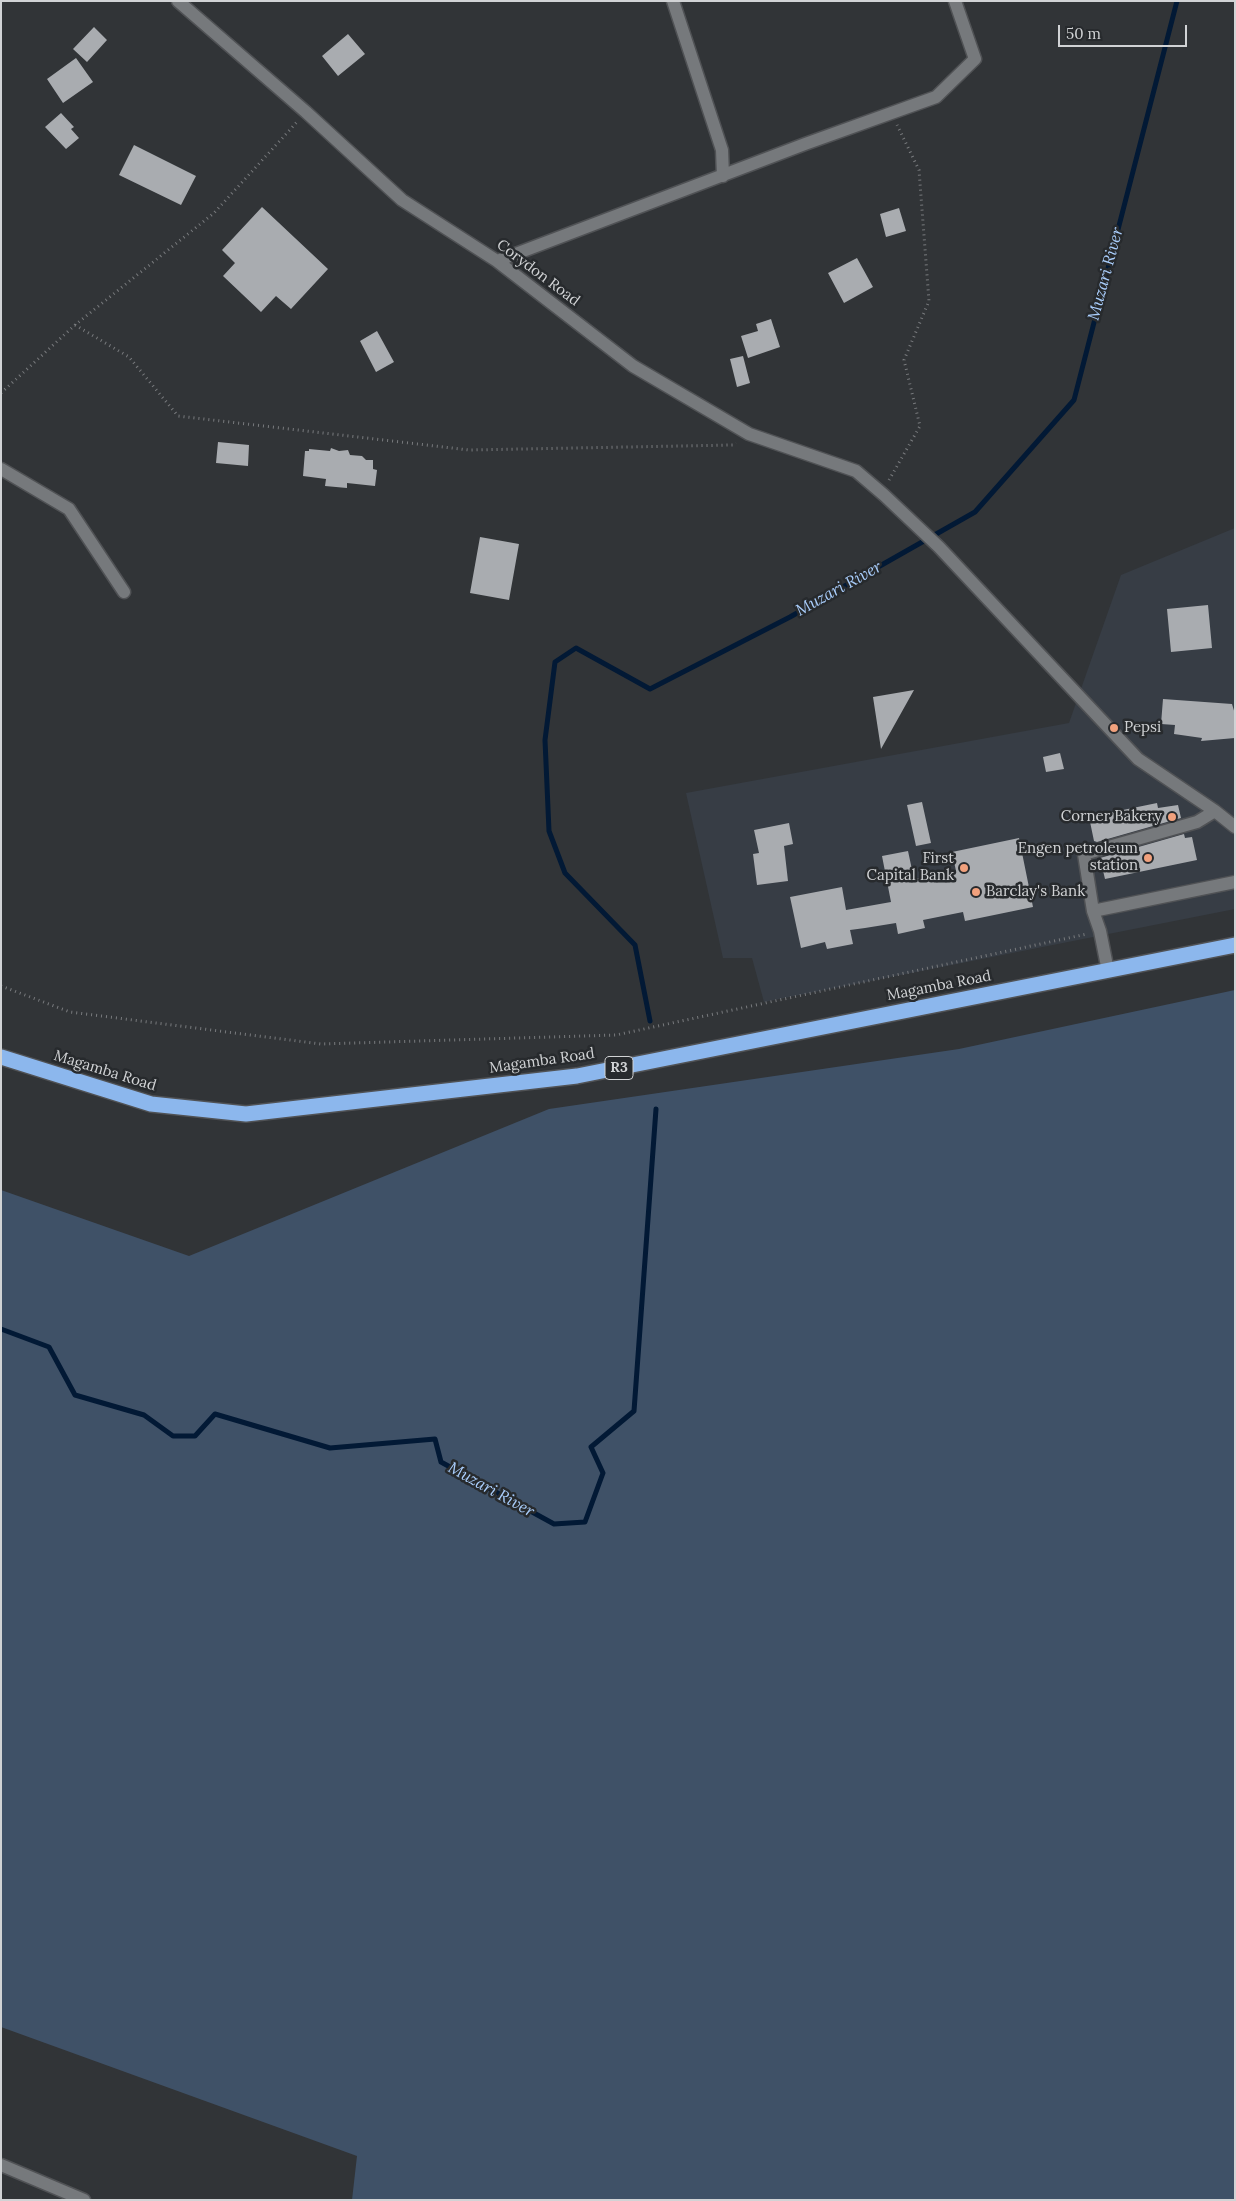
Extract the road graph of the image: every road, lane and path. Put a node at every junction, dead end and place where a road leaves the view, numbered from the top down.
1 (178, 1) edge
2 (673, 1) edge
3 (955, 1) edge
4 (306, 112) junction
5 (892, 114) junction
6 (723, 176) junction
7 (497, 261) junction
8 (75, 325) junction
9 (1, 393) edge
10 (748, 434) junction
11 (1, 469) edge
12 (884, 495) junction
13 (124, 592) dead end
14 (1215, 811) junction
15 (1235, 827) edge
16 (1235, 882) edge
17 (1093, 912) junction
18 (1100, 932) junction
19 (1235, 945) edge
20 (1108, 970) junction
21 (1, 986) edge
22 (1, 1057) edge
23 (1, 2165) edge
24 (84, 2200) edge

1 - 4 street, Corydon Road
2 - 6 street
3 - 5 street
4 - 7 street, Corydon Road
4 - 8 path
5 - 6 street
5 - 12 path
6 - 7 street
7 - 10 street, Corydon Road
8 - 9 path
8 - 10 path
10 - 12 street, Corydon Road
11 - 13 street
12 - 14 street, Corydon Road
14 - 15 street, Corydon Road
14 - 17 street
16 - 17 street
17 - 18 street
18 - 20 street
18 - 21 path
19 - 20 highway, Magamba Road / R3
20 - 22 highway, Magamba Road / R3
23 - 24 street

